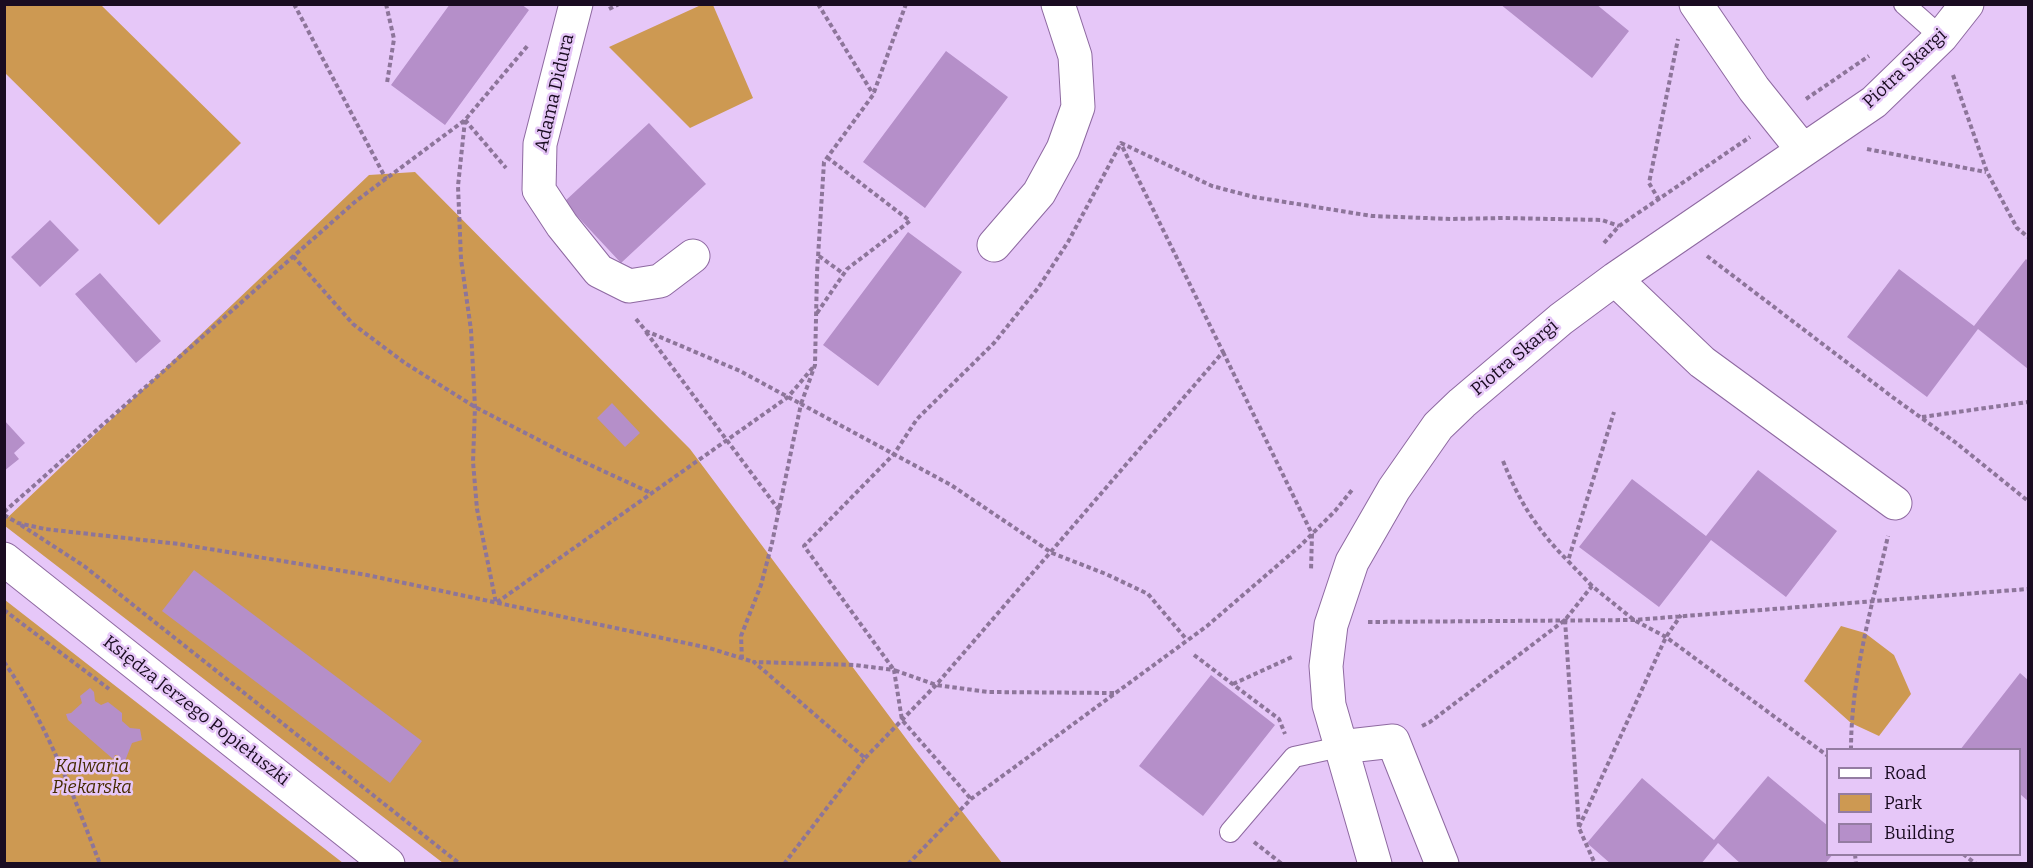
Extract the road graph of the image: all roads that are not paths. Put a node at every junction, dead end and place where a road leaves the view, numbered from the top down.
1 (1058, 4) edge
2 (1696, 4) edge
3 (1904, 4) edge
4 (1967, 4) edge
5 (575, 9) edge
6 (1941, 37) junction
7 (1802, 149) junction
8 (994, 246) dead end
9 (693, 256) dead end
10 (1615, 279) junction
11 (1895, 503) road end
12 (4, 559) edge
13 (1340, 747) junction
14 (1230, 832) dead end
15 (387, 864) edge
16 (1375, 864) edge
17 (1442, 864) edge

1 - 8 street
2 - 7 street
3 - 6 lane
4 - 6 street, Piotra Skargi
5 - 9 street, Adama Didura
6 - 7 street, Piotra Skargi
7 - 10 street, Piotra Skargi
10 - 11 street
10 - 13 street, Piotra Skargi
12 - 15 street, Księdza Jerzego Popiełuszki
13 - 14 lane
13 - 16 street, Piotra Skargi
13 - 17 street

